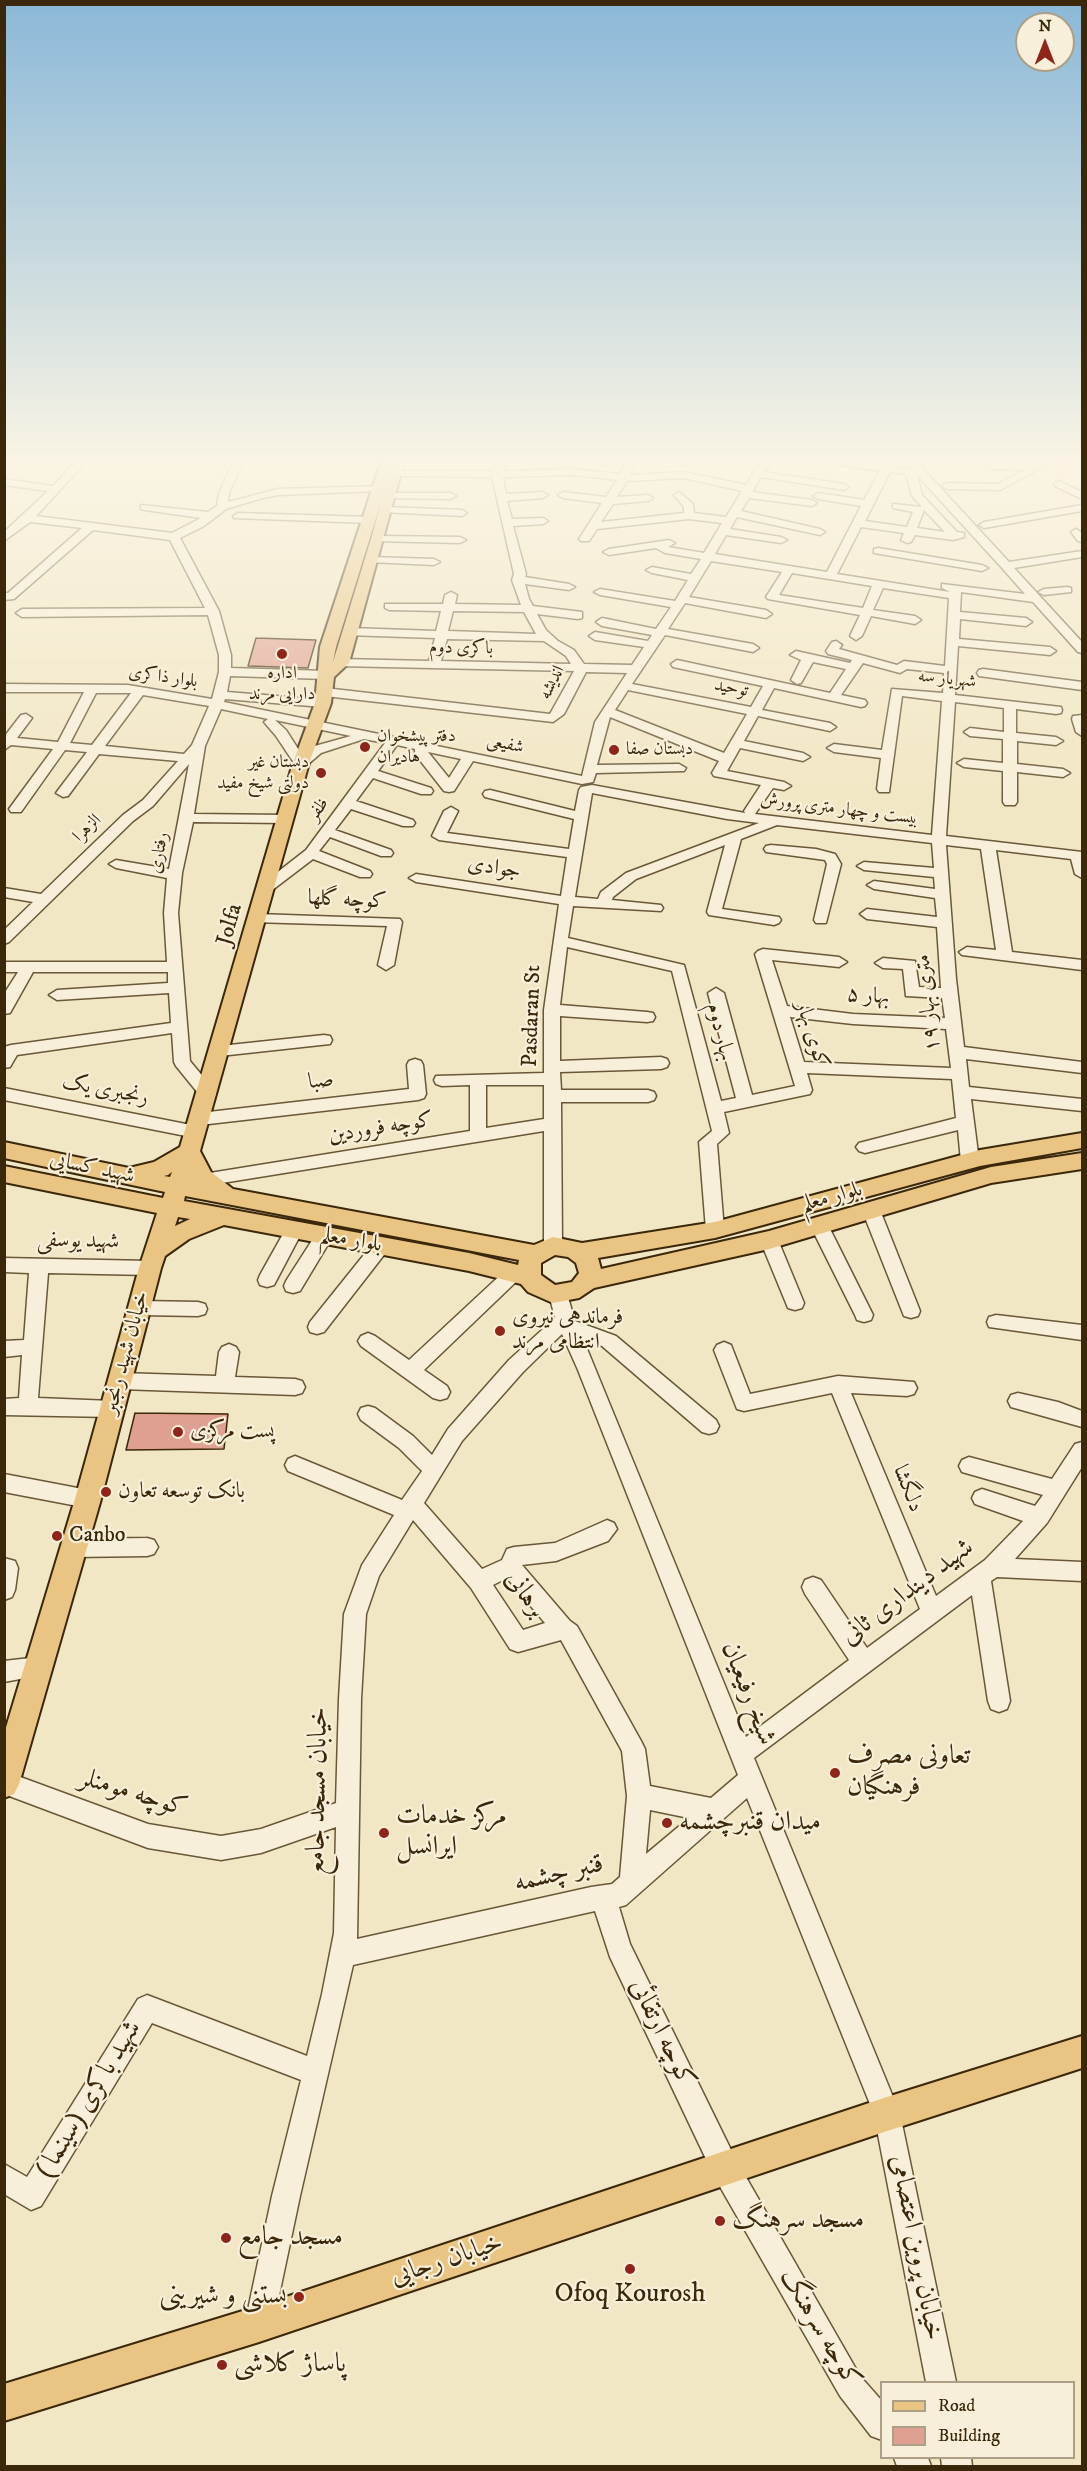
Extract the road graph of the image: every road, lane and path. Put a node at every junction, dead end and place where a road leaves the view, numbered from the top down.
1 (32, 577) edge
2 (195, 577) edge
3 (351, 577) edge
4 (367, 577) edge
5 (691, 577) edge
6 (784, 577) edge
7 (853, 577) edge
8 (866, 577) edge
9 (1019, 577) edge
10 (1028, 577) edge
11 (695, 578) joint
12 (518, 580) joint
13 (879, 584) junction
14 (569, 587) dead end
15 (1067, 590) dead end
16 (600, 592) dead end
17 (956, 592) junction
18 (451, 595) dead end
19 (4, 596) edge
20 (1040, 596) junction
21 (680, 602) junction
22 (389, 606) dead end
23 (448, 608) junction
24 (527, 609) junction
25 (213, 611) junction
26 (867, 612) junction
27 (22, 613) dead end
28 (766, 614) dead end
29 (578, 615) dead end
30 (955, 615) junction
31 (915, 620) dead end
32 (602, 622) dead end
33 (1026, 622) dead end
34 (1081, 631) edge
35 (350, 632) junction
36 (661, 632) junction
37 (442, 634) junction
38 (595, 636) dead end
39 (856, 636) dead end
40 (548, 638) junction
41 (953, 642) junction
42 (652, 645) junction
43 (836, 645) dead end
44 (753, 648) dead end
45 (1012, 648) junction
46 (1083, 649) edge
47 (1050, 651) dead end
48 (856, 663) junction
49 (677, 664) dead end
50 (434, 666) junction
51 (581, 669) junction
52 (637, 669) junction
53 (951, 670) junction
54 (225, 672) junction
55 (983, 673) dead end
56 (796, 680) dead end
57 (771, 683) junction
58 (625, 686) junction
59 (1083, 686) edge
60 (4, 688) edge
61 (4, 693) edge
62 (90, 693) junction
63 (136, 693) junction
64 (834, 696) junction
65 (949, 698) junction
66 (323, 699) junction
67 (216, 703) junction
68 (861, 703) dead end
69 (1010, 705) junction
70 (1056, 710) dead end
71 (608, 712) junction
72 (754, 712) junction
73 (1083, 719) edge
74 (4, 722) edge
75 (270, 722) junction
76 (830, 727) dead end
77 (970, 732) dead end
78 (1082, 732) edge
79 (1010, 736) junction
80 (358, 738) junction
81 (1056, 741) dead end
82 (736, 743) junction
83 (6, 744) edge
84 (391, 744) junction
85 (62, 746) junction
86 (198, 746) junction
87 (834, 748) dead end
88 (94, 749) junction
89 (420, 751) junction
90 (888, 755) junction
91 (803, 757) dead end
92 (186, 758) junction
93 (469, 758) junction
94 (727, 759) junction
95 (302, 763) junction
96 (964, 763) dead end
97 (680, 768) dead end
98 (1010, 768) junction
99 (370, 773) junction
100 (1063, 773) dead end
101 (588, 782) junction
102 (768, 783) junction
103 (784, 786) dead end
104 (884, 789) dead end
105 (426, 791) dead end
106 (63, 793) dead end
107 (490, 794) dead end
108 (1010, 802) dead end
109 (347, 803) junction
110 (16, 809) dead end
111 (451, 811) dead end
112 (751, 811) junction
113 (581, 817) junction
114 (186, 818) junction
115 (286, 819) junction
116 (776, 821) junction
117 (408, 823) dead end
118 (824, 826) junction
119 (326, 831) junction
120 (735, 836) junction
121 (939, 836) junction
122 (988, 845) junction
123 (771, 849) dead end
124 (1081, 851) edge
125 (311, 853) junction
126 (387, 853) dead end
127 (816, 853) junction
128 (575, 854) junction
129 (116, 864) dead end
130 (864, 866) dead end
131 (941, 873) junction
132 (365, 874) dead end
133 (1083, 874) edge
134 (175, 875) junction
135 (416, 878) dead end
136 (874, 885) dead end
137 (266, 888) junction
138 (4, 892) edge
139 (942, 894) junction
140 (44, 899) junction
141 (567, 901) junction
142 (604, 904) junction
143 (656, 908) dead end
144 (867, 914) dead end
145 (257, 919) junction
146 (774, 920) dead end
147 (821, 920) dead end
148 (944, 923) junction
149 (4, 939) edge
150 (560, 941) junction
151 (967, 952) dead end
152 (1005, 957) junction
153 (838, 962) dead end
154 (883, 963) dead end
155 (386, 965) dead end
156 (1083, 965) edge
157 (4, 966) edge
158 (28, 967) junction
159 (175, 967) junction
160 (177, 987) junction
161 (912, 992) junction
162 (716, 993) dead end
163 (950, 993) junction
164 (57, 995) dead end
165 (4, 1009) edge
166 (552, 1011) junction
167 (781, 1011) junction
168 (647, 1017) dead end
169 (914, 1022) junction
170 (953, 1024) junction
171 (180, 1027) junction
172 (324, 1040) dead end
173 (220, 1051) junction
174 (957, 1052) junction
175 (4, 1063) edge
176 (661, 1063) dead end
177 (415, 1065) dead end
178 (797, 1067) junction
179 (1083, 1067) edge
180 (960, 1074) junction
181 (442, 1080) dead end
182 (553, 1081) junction
183 (478, 1085) dead end
184 (962, 1092) junction
185 (4, 1094) edge
186 (208, 1094) junction
187 (648, 1096) dead end
188 (745, 1100) junction
189 (1083, 1105) edge
190 (715, 1108) junction
191 (965, 1122) junction
192 (552, 1124) junction
193 (196, 1134) junction
194 (478, 1136) junction
195 (1083, 1140) edge
196 (865, 1147) dead end
197 (4, 1150) edge
198 (53, 1160) junction
199 (970, 1161) junction
200 (1083, 1161) edge
201 (4, 1174) edge
202 (126, 1176) junction
203 (216, 1178) dead end
204 (35, 1181) junction
205 (176, 1198) junction
206 (126, 1199) junction
207 (226, 1207) junction
208 (871, 1210) junction
209 (819, 1226) junction
210 (294, 1230) junction
211 (715, 1230) junction
212 (324, 1236) junction
213 (769, 1240) junction
214 (381, 1246) junction
215 (544, 1250) junction
216 (580, 1252) junction
217 (153, 1260) junction
218 (4, 1265) edge
219 (39, 1265) junction
220 (521, 1275) junction
221 (267, 1280) dead end
222 (587, 1281) junction
223 (293, 1286) dead end
224 (558, 1294) junction
225 (795, 1303) dead end
226 (140, 1308) junction
227 (198, 1309) dead end
228 (911, 1311) dead end
229 (864, 1315) dead end
230 (996, 1322) dead end
231 (566, 1323) junction
232 (317, 1327) dead end
233 (1083, 1333) edge
234 (368, 1341) dead end
235 (33, 1347) junction
236 (4, 1349) edge
237 (724, 1350) dead end
238 (229, 1352) dead end
239 (410, 1371) junction
240 (120, 1381) junction
241 (224, 1384) junction
242 (838, 1384) junction
243 (295, 1387) dead end
244 (907, 1389) dead end
245 (440, 1392) dead end
246 (1018, 1401) dead end
247 (28, 1406) junction
248 (4, 1407) edge
249 (112, 1409) junction
250 (368, 1414) dead end
251 (1083, 1419) edge
252 (709, 1426) dead end
253 (1083, 1450) edge
254 (295, 1465) dead end
255 (969, 1466) dead end
256 (433, 1469) junction
257 (4, 1483) edge
258 (1055, 1489) junction
259 (982, 1498) dead end
260 (88, 1499) junction
261 (409, 1507) junction
262 (1040, 1517) junction
263 (607, 1529) dead end
264 (147, 1547) dead end
265 (73, 1548) junction
266 (510, 1566) junction
267 (6, 1568) edge
268 (987, 1572) junction
269 (1083, 1572) edge
270 (479, 1581) junction
271 (813, 1587) dead end
272 (4, 1590) edge
273 (932, 1612) junction
274 (562, 1628) junction
275 (864, 1663) junction
276 (39, 1667) junction
277 (4, 1672) edge
278 (999, 1701) dead end
279 (12, 1729) edge
280 (741, 1754) junction
281 (751, 1779) junction
282 (5, 1783) edge
283 (639, 1796) junction
284 (349, 1811) junction
285 (715, 1811) junction
286 (632, 1883) junction
287 (604, 1898) junction
288 (343, 1955) junction
289 (1083, 2052) edge
290 (316, 2073) junction
291 (887, 2114) junction
292 (725, 2168) junction
293 (4, 2177) edge
294 (259, 2324) junction
295 (941, 2381) edge
296 (4, 2403) edge
297 (880, 2423) edge

1 - 19 street
2 - 25 street
3 - 66 main road
4 - 35 main road
5 - 11 street
6 - 26 street
7 - 13 street
8 - 17 street
9 - 20 street
10 - 20 street
11 - 21 street, Pasdaran St
12 - 14 street
12 - 24 street, اندیشه
13 - 17 street
13 - 26 street
15 - 20 street
16 - 21 street
17 - 20 street
17 - 30 street, ۱۹ متری بهار
18 - 23 street
20 - 34 street
20 - 46 street
21 - 28 street
21 - 36 street, Pasdaran St
22 - 23 street
23 - 24 street
23 - 37 street
24 - 29 street
24 - 40 street, اندیشه
25 - 27 street
25 - 54 street
26 - 31 street
26 - 39 street
30 - 41 street, ۱۹ متری بهار
30 - 45 street
32 - 36 street
33 - 45 street
35 - 37 street
35 - 66 main road
36 - 42 street, Pasdaran St
36 - 44 street
37 - 40 street
37 - 50 street
38 - 42 street
40 - 51 street, اندیشه
41 - 45 street
41 - 53 street, ۱۹ متری بهار
42 - 52 street, Pasdaran St
43 - 48 street
45 - 47 street
45 - 55 street
45 - 59 street
48 - 53 street
48 - 56 street
48 - 64 street
49 - 57 street
50 - 51 street, باکری دوم
50 - 66 street, باکری دوم
51 - 52 street, باکری دوم
51 - 66 street, اندیشه
52 - 58 street, Pasdaran St
53 - 65 street, ۱۹ متری بهار
54 - 66 street
54 - 67 street
57 - 64 street
57 - 72 street
58 - 71 street, Pasdaran St
58 - 72 street, توحید
60 - 63 street, بلوار ذاکری
61 - 62 street, بلوار ذاکری
62 - 63 street, بلوار ذاکری
62 - 85 street
63 - 67 street, بلوار ذاکری
63 - 88 street
64 - 68 street
65 - 69 street, شهریار سه
65 - 90 street, شهریار سه
65 - 121 street, ۱۹ متری بهار
66 - 67 street
66 - 67 street, بلوار ذاکری
66 - 75 street, بلوار ذاکری
66 - 80 street, شفیعی
66 - 93 street, شفیعی
66 - 95 main road, Jolfa
67 - 75 street, بلوار ذاکری
67 - 86 street
69 - 70 street, شهریار سه
69 - 79 street
71 - 94 street
71 - 101 street, Pasdaran St
72 - 76 street, توحید
72 - 82 street
73 - 78 street
74 - 83 street
75 - 95 street
77 - 79 street
79 - 81 street
79 - 98 street
80 - 84 street, شفیعی
80 - 95 street
82 - 91 street
82 - 94 street
83 - 85 street
84 - 89 street, شفیعی
84 - 99 street, ظفر
85 - 88 street
85 - 110 street
86 - 92 street, الزهرا
86 - 114 street, رفتاری
87 - 90 street
88 - 92 street
88 - 106 street
89 - 93 street, شفیعی
89 - 93 street
90 - 104 street, شهریار سه
92 - 140 street, الزهرا
93 - 101 street, شفیعی
94 - 102 street
95 - 115 main road, Jolfa
96 - 98 street
97 - 101 street
98 - 100 street
98 - 108 street
99 - 105 street
99 - 109 street, ظفر
101 - 112 street, بیست و چهار متری پرورش
101 - 113 street, Pasdaran St
101 - 116 street, بیست و چهار متری پرورش
102 - 103 street
102 - 112 street
107 - 113 street
109 - 117 street
109 - 119 street, ظفر
111 - 128 street
112 - 121 street, بیست و چهار متری پرورش
113 - 128 street, Pasdaran St
114 - 115 street
114 - 134 street, رفتاری
115 - 137 main road, Jolfa
116 - 118 street, بیست و چهار متری پرورش
116 - 120 street
118 - 121 street, بیست و چهار متری پرورش
118 - 127 street
119 - 125 street, ظفر
119 - 126 street
120 - 142 street
120 - 146 street
121 - 122 street, بیست و چهار متری پرورش
121 - 124 street, بیست و چهار متری پرورش
121 - 131 street, ۱۹ متری بهار
122 - 124 street, بیست و چهار متری پرورش
122 - 152 street
123 - 127 street
124 - 133 street
125 - 132 street
125 - 137 street, ظفر
127 - 147 street
128 - 141 street, Pasdaran St
129 - 134 street
130 - 131 street
131 - 139 street, ۱۹ متری بهار
134 - 159 street, رفتاری
135 - 141 street, جوادی
136 - 139 street
137 - 145 main road, Jolfa
138 - 140 street
139 - 148 street, ۱۹ متری بهار
140 - 149 street, الزهرا
141 - 142 street, جوادی
141 - 150 street, Pasdaran St
142 - 143 street, جوادی
144 - 148 street
145 - 155 street, کوچه گلها
145 - 173 main road, Jolfa
148 - 163 street, ۱۹ متری بهار
150 - 166 street, Pasdaran St
150 - 190 street, بهار دوم
151 - 152 street
152 - 156 street
153 - 167 street, کوی بهار
154 - 161 street
157 - 158 street
158 - 159 street
158 - 165 street
159 - 160 street, رفتاری
160 - 164 street
160 - 171 street, رفتاری
161 - 163 street
161 - 169 street
162 - 188 street
163 - 170 street, ۱۹ متری بهار
166 - 168 street
166 - 182 street, Pasdaran St
167 - 169 street, بهار ۵
167 - 178 street, کوی بهار
169 - 170 street, بهار ۵
170 - 174 street, ۱۹ متری بهار
171 - 175 street
171 - 186 street, رفتاری
172 - 173 street
173 - 186 main road, Jolfa
174 - 179 street
174 - 180 street, ۱۹ متری بهار
176 - 182 street
177 - 193 street, صبا
178 - 180 street
178 - 188 street, کوی بهار
180 - 184 street, ۱۹ متری بهار
181 - 182 street
182 - 187 street
182 - 192 street, Pasdaran St
183 - 194 street
184 - 189 street
184 - 191 street, ۱۹ متری بهار
185 - 193 street, رنجبری یک
186 - 193 main road, Jolfa
188 - 190 street, کوی بهار
190 - 211 street
191 - 196 street
191 - 199 street, ۱۹ متری بهار
192 - 194 street, کوچه فروردین
192 - 215 street, Pasdaran St
193 - 202 main road
193 - 205 main road, Jolfa
193 - 207 main road
194 - 203 street, کوچه فروردین
195 - 199 main road, بلوار معلم
197 - 198 main road, شهید کسایی
198 - 202 main road, شهید کسایی
198 - 204 main road
199 - 211 main road, بلوار معلم
200 - 208 main road, بلوار معلم
201 - 204 main road, شهید کسایی
202 - 205 main road, شهید کسایی
204 - 206 main road, شهید کسایی
205 - 206 main road, شهید کسایی
205 - 207 main road, بلوار معلم
205 - 217 main road, خیابان شهید رنجبر
206 - 217 main road
207 - 210 main road, بلوار معلم
207 - 215 main road, بلوار معلم
207 - 217 main road
208 - 209 main road, بلوار معلم
208 - 228 street
209 - 213 main road, بلوار معلم
209 - 229 street
210 - 212 main road, بلوار معلم
210 - 221 street
211 - 216 main road, بلوار معلم
212 - 214 main road, بلوار معلم
212 - 223 street
213 - 222 main road, بلوار معلم
213 - 225 street
214 - 220 main road, بلوار معلم
214 - 232 street
215 - 216 main road
215 - 220 main road
216 - 222 main road
217 - 219 street, شهید یوسفی
217 - 226 main road, خیابان شهید رنجبر
218 - 219 street, شهید یوسفی
219 - 235 street
220 - 224 main road
220 - 239 street
222 - 224 main road
224 - 231 street, شیخ رفیعیان
226 - 227 street
226 - 240 main road, خیابان شهید رنجبر
230 - 233 street
231 - 252 street
231 - 256 street, خیابان مسجد جامع
231 - 280 street, شیخ رفیعیان
234 - 239 street
235 - 236 street
235 - 247 street
237 - 242 street
238 - 241 street
239 - 245 street
240 - 241 street
240 - 249 main road, خیابان شهید رنجبر
241 - 243 street
242 - 244 street
242 - 273 street, دلگشا
246 - 251 street
247 - 248 street
247 - 249 street
249 - 260 main road, خیابان شهید رنجبر
250 - 256 street
253 - 258 street, شهید دینداری ثانی
254 - 261 street
255 - 258 street
256 - 261 street, خیابان مسجد جامع
257 - 260 street
258 - 262 street, شهید دینداری ثانی
259 - 262 street
260 - 265 main road, خیابان شهید رنجبر
261 - 270 street
261 - 284 street, خیابان مسجد جامع
262 - 268 street, شهید دینداری ثانی
263 - 266 street
264 - 265 street
265 - 276 main road, خیابان شهید رنجبر
266 - 270 street, برهانی
266 - 274 street, برهانی
267 - 272 street
268 - 269 street
268 - 273 street, شهید دینداری ثانی
268 - 278 street
270 - 274 street, برهانی
271 - 275 street
273 - 275 street, شهید دینداری ثانی
274 - 283 street, برهانی
275 - 280 street, شهید دینداری ثانی
276 - 277 street
276 - 279 main road, خیابان شهید رنجبر
279 - 282 main road, خیابان شهید رنجبر
280 - 281 street, شیخ رفیعیان
281 - 285 street, قنبر چشمه
281 - 291 street, شیخ رفیعیان
282 - 284 street, کوچه مومنلر
283 - 285 street
283 - 286 street, برهانی
284 - 288 street, خیابان مسجد جامع
285 - 286 street, قنبر چشمه
286 - 287 street, قنبر چشمه
287 - 288 street, قنبر چشمه
287 - 292 street, کوچه ارتقائی
288 - 290 street, خیابان مسجد جامع
289 - 291 main road, خیابان رجایی
290 - 293 street, شهید باکری (سینما )
290 - 294 street, خیابان مسجد جامع
291 - 292 main road, خیابان رجایی
291 - 295 street, خیابان پروین اعتصامی
292 - 294 main road, خیابان رجایی
292 - 297 street, کوچه سرهنگ
294 - 296 main road, خیابان رجایی

